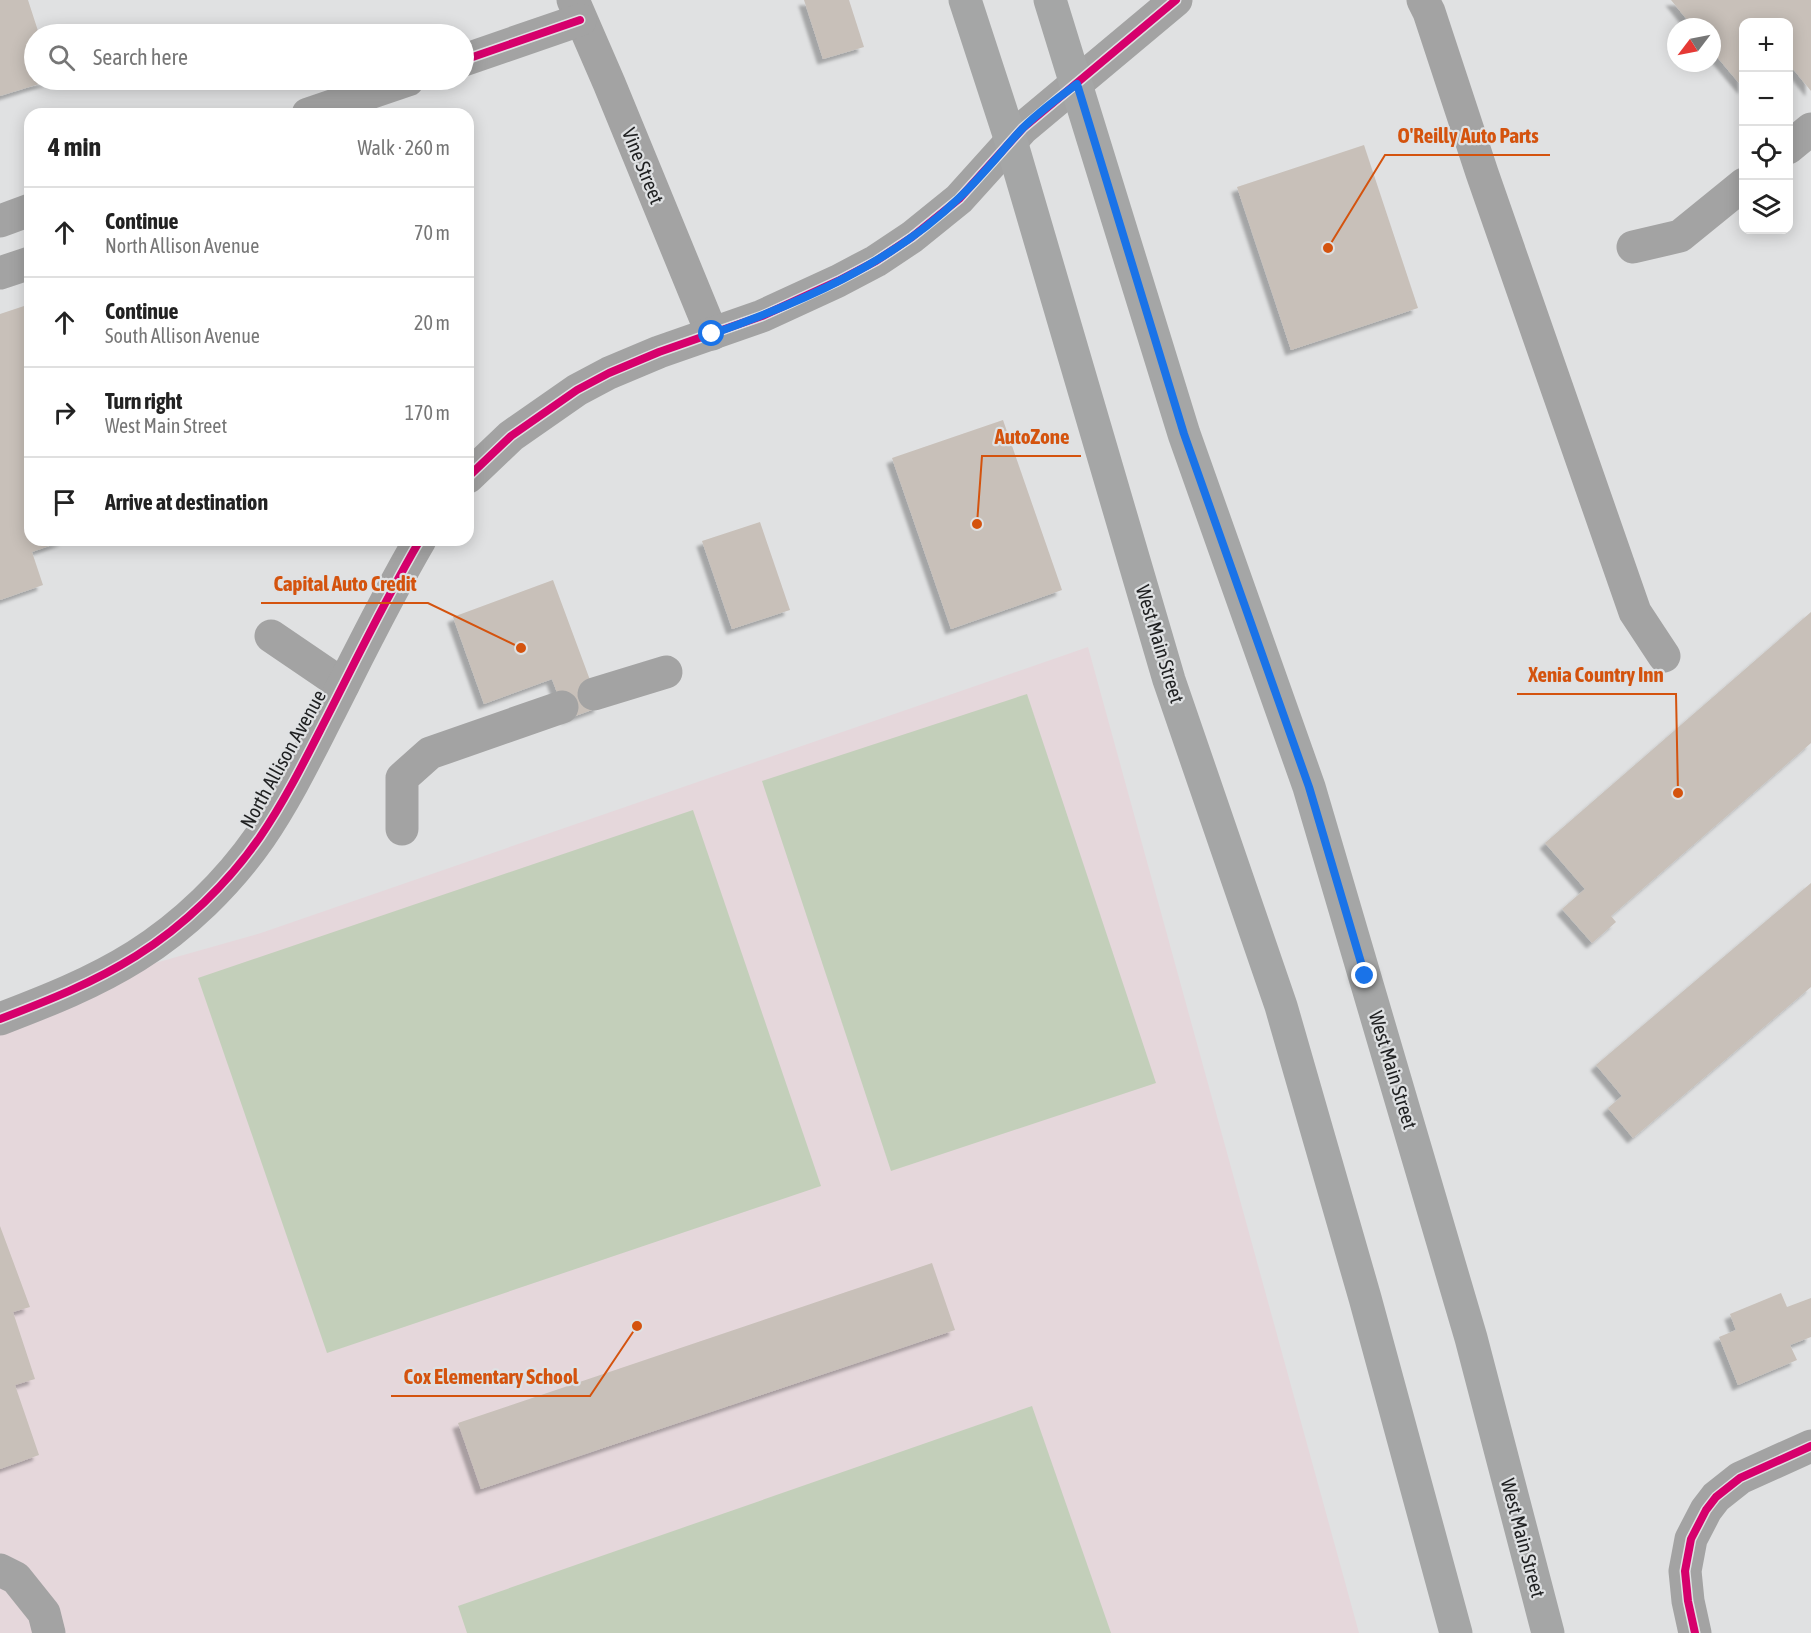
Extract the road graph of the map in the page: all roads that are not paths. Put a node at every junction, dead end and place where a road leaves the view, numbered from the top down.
1 (965, 0) edge
2 (1050, 0) edge
3 (1176, 0) edge
4 (1423, 0) edge
5 (577, 10) edge
6 (474, 56) edge
7 (1077, 84) junction
8 (379, 90) edge
9 (326, 108) edge
10 (1811, 129) edge
11 (1011, 141) junction
12 (1793, 143) edge
13 (1739, 187) edge
14 (24, 212) edge
15 (0, 221) edge
16 (1633, 247) dead end
17 (24, 265) edge
18 (0, 273) edge
19 (712, 334) junction
20 (474, 471) edge
21 (416, 546) edge
22 (271, 636) dead end
23 (1664, 656) dead end
24 (666, 672) dead end
25 (343, 685) junction
26 (594, 694) dead end
27 (562, 707) dead end
28 (402, 829) dead end
29 (0, 1018) edge
30 (1811, 1446) edge
31 (0, 1570) edge
32 (49, 1633) edge
33 (1456, 1633) edge
34 (1548, 1633) edge
35 (1695, 1633) edge

1 - 11 main road, West Main Street
2 - 7 main road, West Main Street
3 - 7 street
4 - 23 street
5 - 6 street
5 - 19 street, Vine Street
7 - 11 street
7 - 34 main road, West Main Street
8 - 9 street
10 - 12 street
11 - 19 street
11 - 33 main road, West Main Street
13 - 16 street
14 - 15 street
17 - 18 street
19 - 20 street
21 - 25 street, North Allison Avenue
22 - 25 street
24 - 26 street
25 - 29 street, North Allison Avenue
27 - 28 street
30 - 35 street
31 - 32 street

